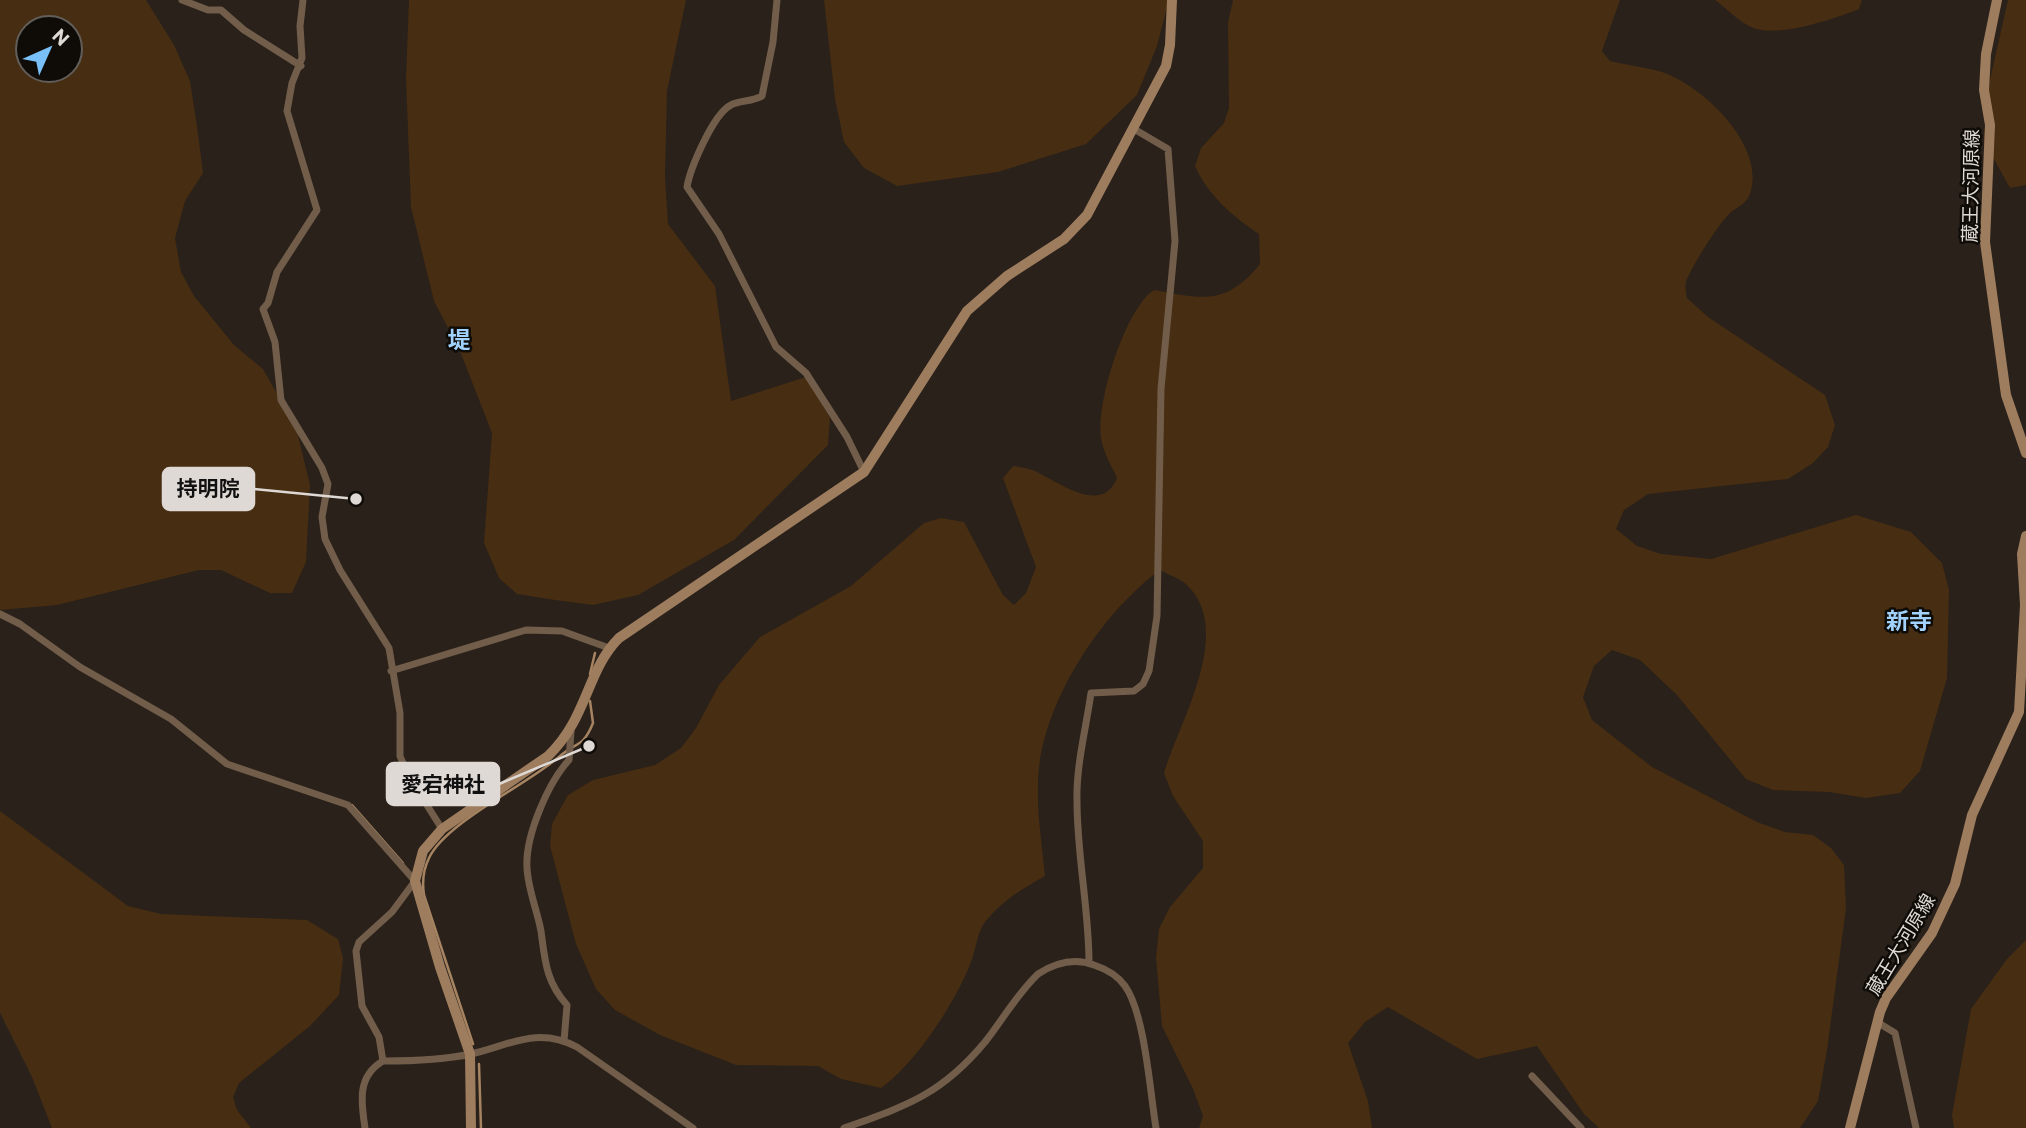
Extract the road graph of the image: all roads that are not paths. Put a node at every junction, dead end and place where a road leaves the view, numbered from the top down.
1 (182, 0) edge
2 (303, 0) edge
3 (777, 0) edge
4 (1172, 0) edge
5 (1997, 0) edge
6 (301, 66) junction
7 (1134, 129) junction
8 (2026, 453) edge
9 (864, 472) junction
10 (2026, 536) edge
11 (0, 614) edge
12 (609, 648) junction
13 (391, 671) junction
14 (570, 732) junction
15 (442, 829) junction
16 (415, 881) junction
17 (1089, 963) junction
18 (1877, 1022) junction
19 (564, 1041) junction
20 (470, 1054) junction
21 (383, 1061) junction
22 (1532, 1076) dead end
23 (365, 1128) edge
24 (471, 1128) edge
25 (693, 1128) edge
26 (844, 1128) edge
27 (1156, 1128) edge
28 (1581, 1128) edge
29 (1850, 1128) edge
30 (1916, 1128) edge

1 - 6 street
2 - 6 street
3 - 9 street
4 - 7 street
5 - 8 street, 蔵王大河原線
6 - 13 street
7 - 9 street
7 - 17 street
9 - 12 street
10 - 18 street, 蔵王大河原線
11 - 16 street
12 - 13 street
12 - 14 street
13 - 15 street
14 - 15 street
14 - 19 street
15 - 16 street
16 - 20 street
16 - 21 street
17 - 26 street
17 - 27 street
18 - 29 street, 蔵王大河原線
18 - 30 street
19 - 20 street
19 - 25 street
20 - 21 street
20 - 24 street
21 - 23 street
22 - 28 street

